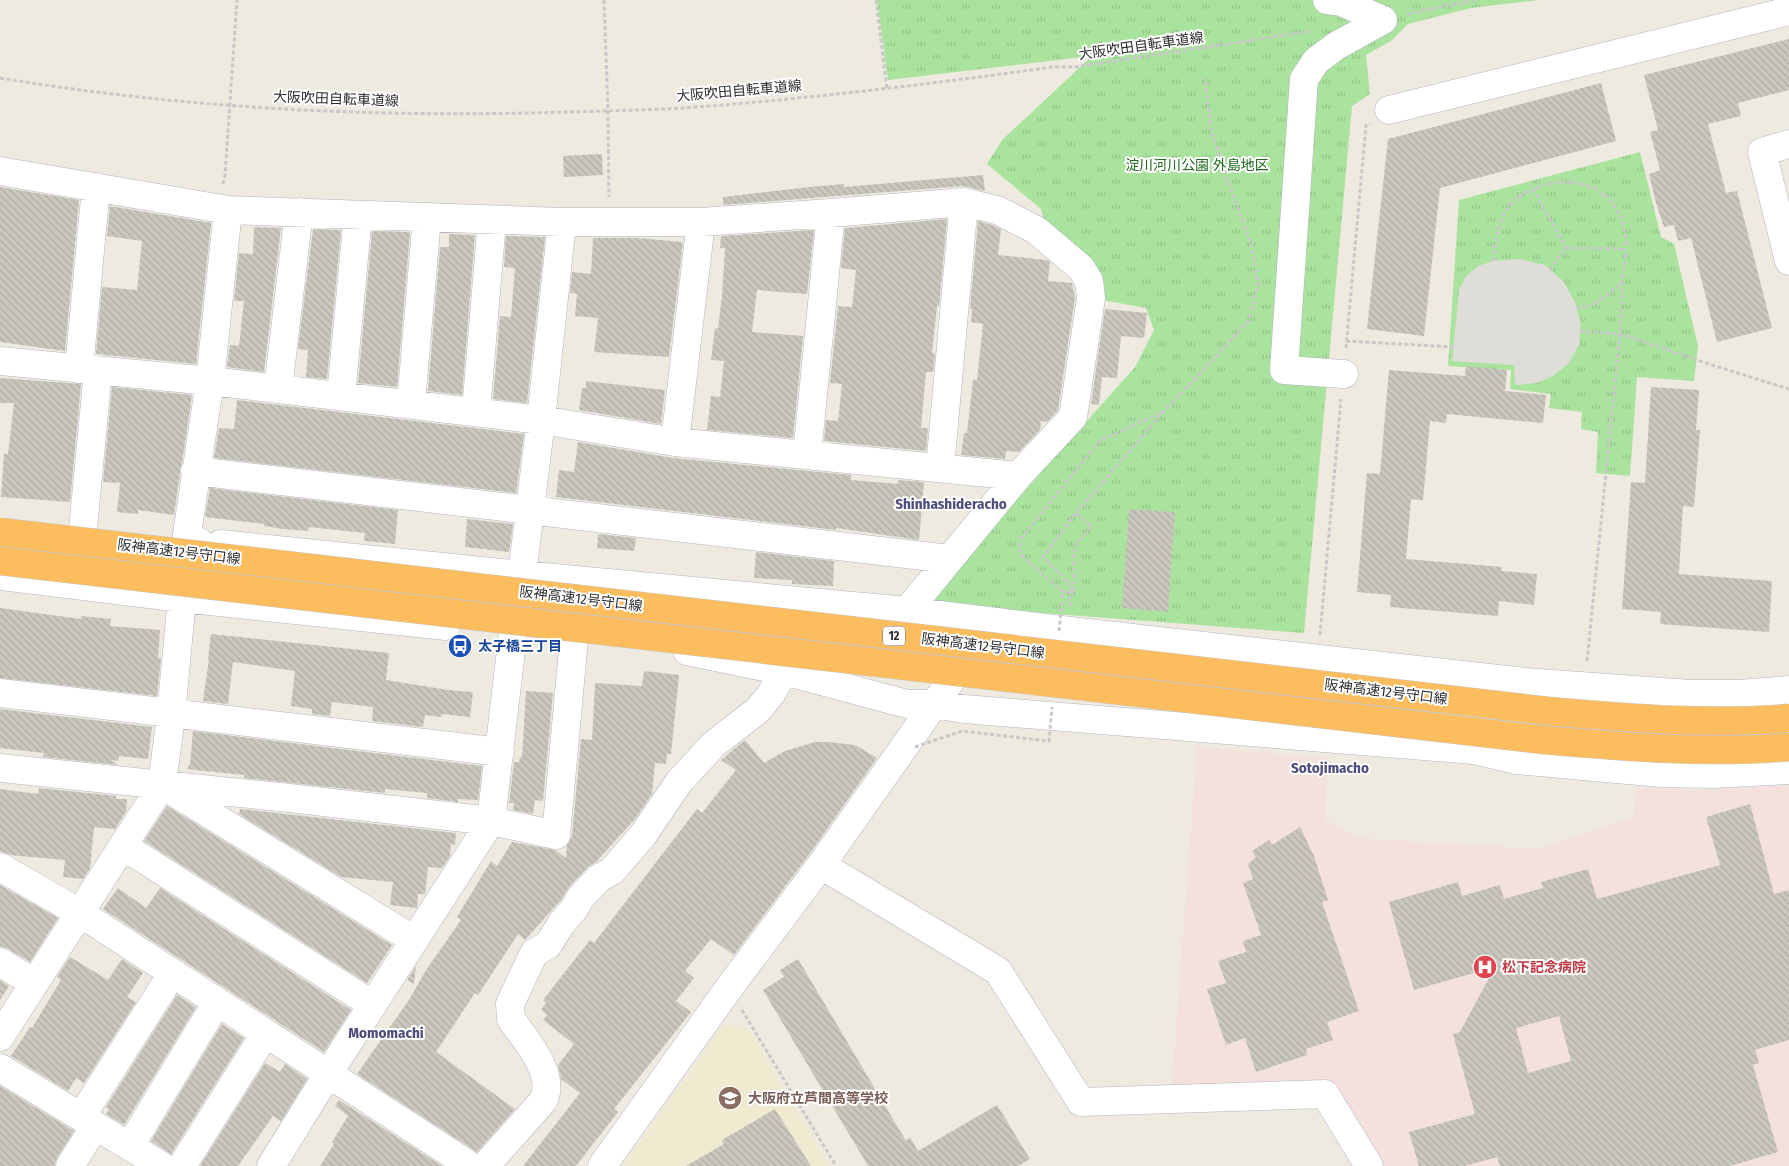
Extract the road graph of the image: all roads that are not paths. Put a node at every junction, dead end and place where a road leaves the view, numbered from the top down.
1 (1327, 0) edge
2 (1789, 11) edge
3 (1388, 110) dead end
4 (1789, 144) edge
5 (0, 171) edge
6 (96, 188) junction
7 (224, 201) junction
8 (964, 202) junction
9 (299, 212) junction
10 (831, 213) junction
11 (358, 214) junction
12 (427, 217) junction
13 (492, 220) junction
14 (562, 222) junction
15 (702, 222) junction
16 (1789, 261) edge
17 (0, 361) edge
18 (89, 370) junction
19 (1344, 374) dead end
20 (210, 381) junction
21 (278, 389) junction
22 (341, 396) junction
23 (411, 404) junction
24 (476, 412) junction
25 (541, 420) junction
26 (675, 442) junction
27 (807, 455) junction
28 (940, 468) junction
29 (195, 472) junction
30 (1018, 476) junction
31 (530, 511) junction
32 (0, 519) edge
33 (83, 529) junction
34 (0, 532) edge
35 (192, 541) junction
36 (949, 559) junction
37 (0, 561) edge
38 (522, 575) junction
39 (0, 576) edge
40 (182, 598) junction
41 (907, 611) junction
42 (994, 621) junction
43 (513, 633) junction
44 (574, 639) junction
45 (784, 671) junction
46 (1789, 690) edge
47 (0, 694) edge
48 (933, 704) junction
49 (171, 714) junction
50 (1789, 718) edge
51 (1789, 747) edge
52 (500, 752) junction
53 (0, 768) edge
54 (1789, 770) edge
55 (162, 785) junction
56 (491, 821) junction
57 (123, 846) junction
58 (821, 865) junction
59 (0, 868) edge
60 (80, 913) junction
61 (414, 940) junction
62 (0, 962) edge
63 (172, 974) junction
64 (34, 983) junction
65 (217, 1002) junction
66 (373, 1004) junction
67 (265, 1034) junction
68 (0, 1037) edge
69 (0, 1068) edge
70 (328, 1074) junction
71 (88, 1122) junction
72 (130, 1146) junction
73 (476, 1165) edge
74 (70, 1166) edge
75 (162, 1166) edge
76 (182, 1166) edge
77 (271, 1166) edge
78 (602, 1166) edge
79 (1369, 1166) edge

1 - 19 street
2 - 3 street
4 - 16 street
5 - 6 street
6 - 7 street
6 - 18 street
7 - 9 street
7 - 20 street
8 - 10 street
8 - 28 street
8 - 30 street
9 - 11 street
9 - 21 street
10 - 15 street
10 - 27 street
11 - 12 street
11 - 22 street
12 - 13 street
12 - 23 street
13 - 14 street
13 - 24 street
14 - 15 street
14 - 25 street
15 - 26 street
17 - 18 street
18 - 20 street
18 - 33 street
20 - 21 street
20 - 29 street
21 - 22 street
22 - 23 street
23 - 24 street
24 - 25 street
25 - 26 street
25 - 31 street
26 - 27 street
27 - 28 street
28 - 30 street
29 - 31 street
29 - 35 street
30 - 36 street
31 - 36 street
31 - 38 street
32 - 33 street
33 - 35 street
34 - 50 highway, 阪神高速12号守口線 / 12, bridge
35 - 38 street
35 - 40 street
36 - 41 street
37 - 51 highway, 阪神高速12号守口線, bridge
38 - 41 street
38 - 43 street
39 - 40 street
40 - 43 street
40 - 49 street
41 - 42 street
42 - 46 street
42 - 48 street
43 - 44 street
43 - 52 street
44 - 45 street
44 - 56 street
45 - 48 street
45 - 73 street
47 - 49 street
48 - 54 street
48 - 58 street
49 - 52 street
49 - 55 street
52 - 56 street
53 - 55 street
55 - 56 street
55 - 57 street
55 - 61 street
56 - 61 street
57 - 60 street
57 - 66 street
58 - 78 street
58 - 79 street
59 - 60 street
60 - 63 street
60 - 64 street
61 - 66 street
62 - 64 street
63 - 65 street
63 - 71 street
64 - 68 street
65 - 67 street
65 - 72 street
66 - 70 street
67 - 70 street
67 - 76 street
69 - 71 street
70 - 73 street
70 - 77 street
71 - 72 street
71 - 74 street
72 - 75 street

